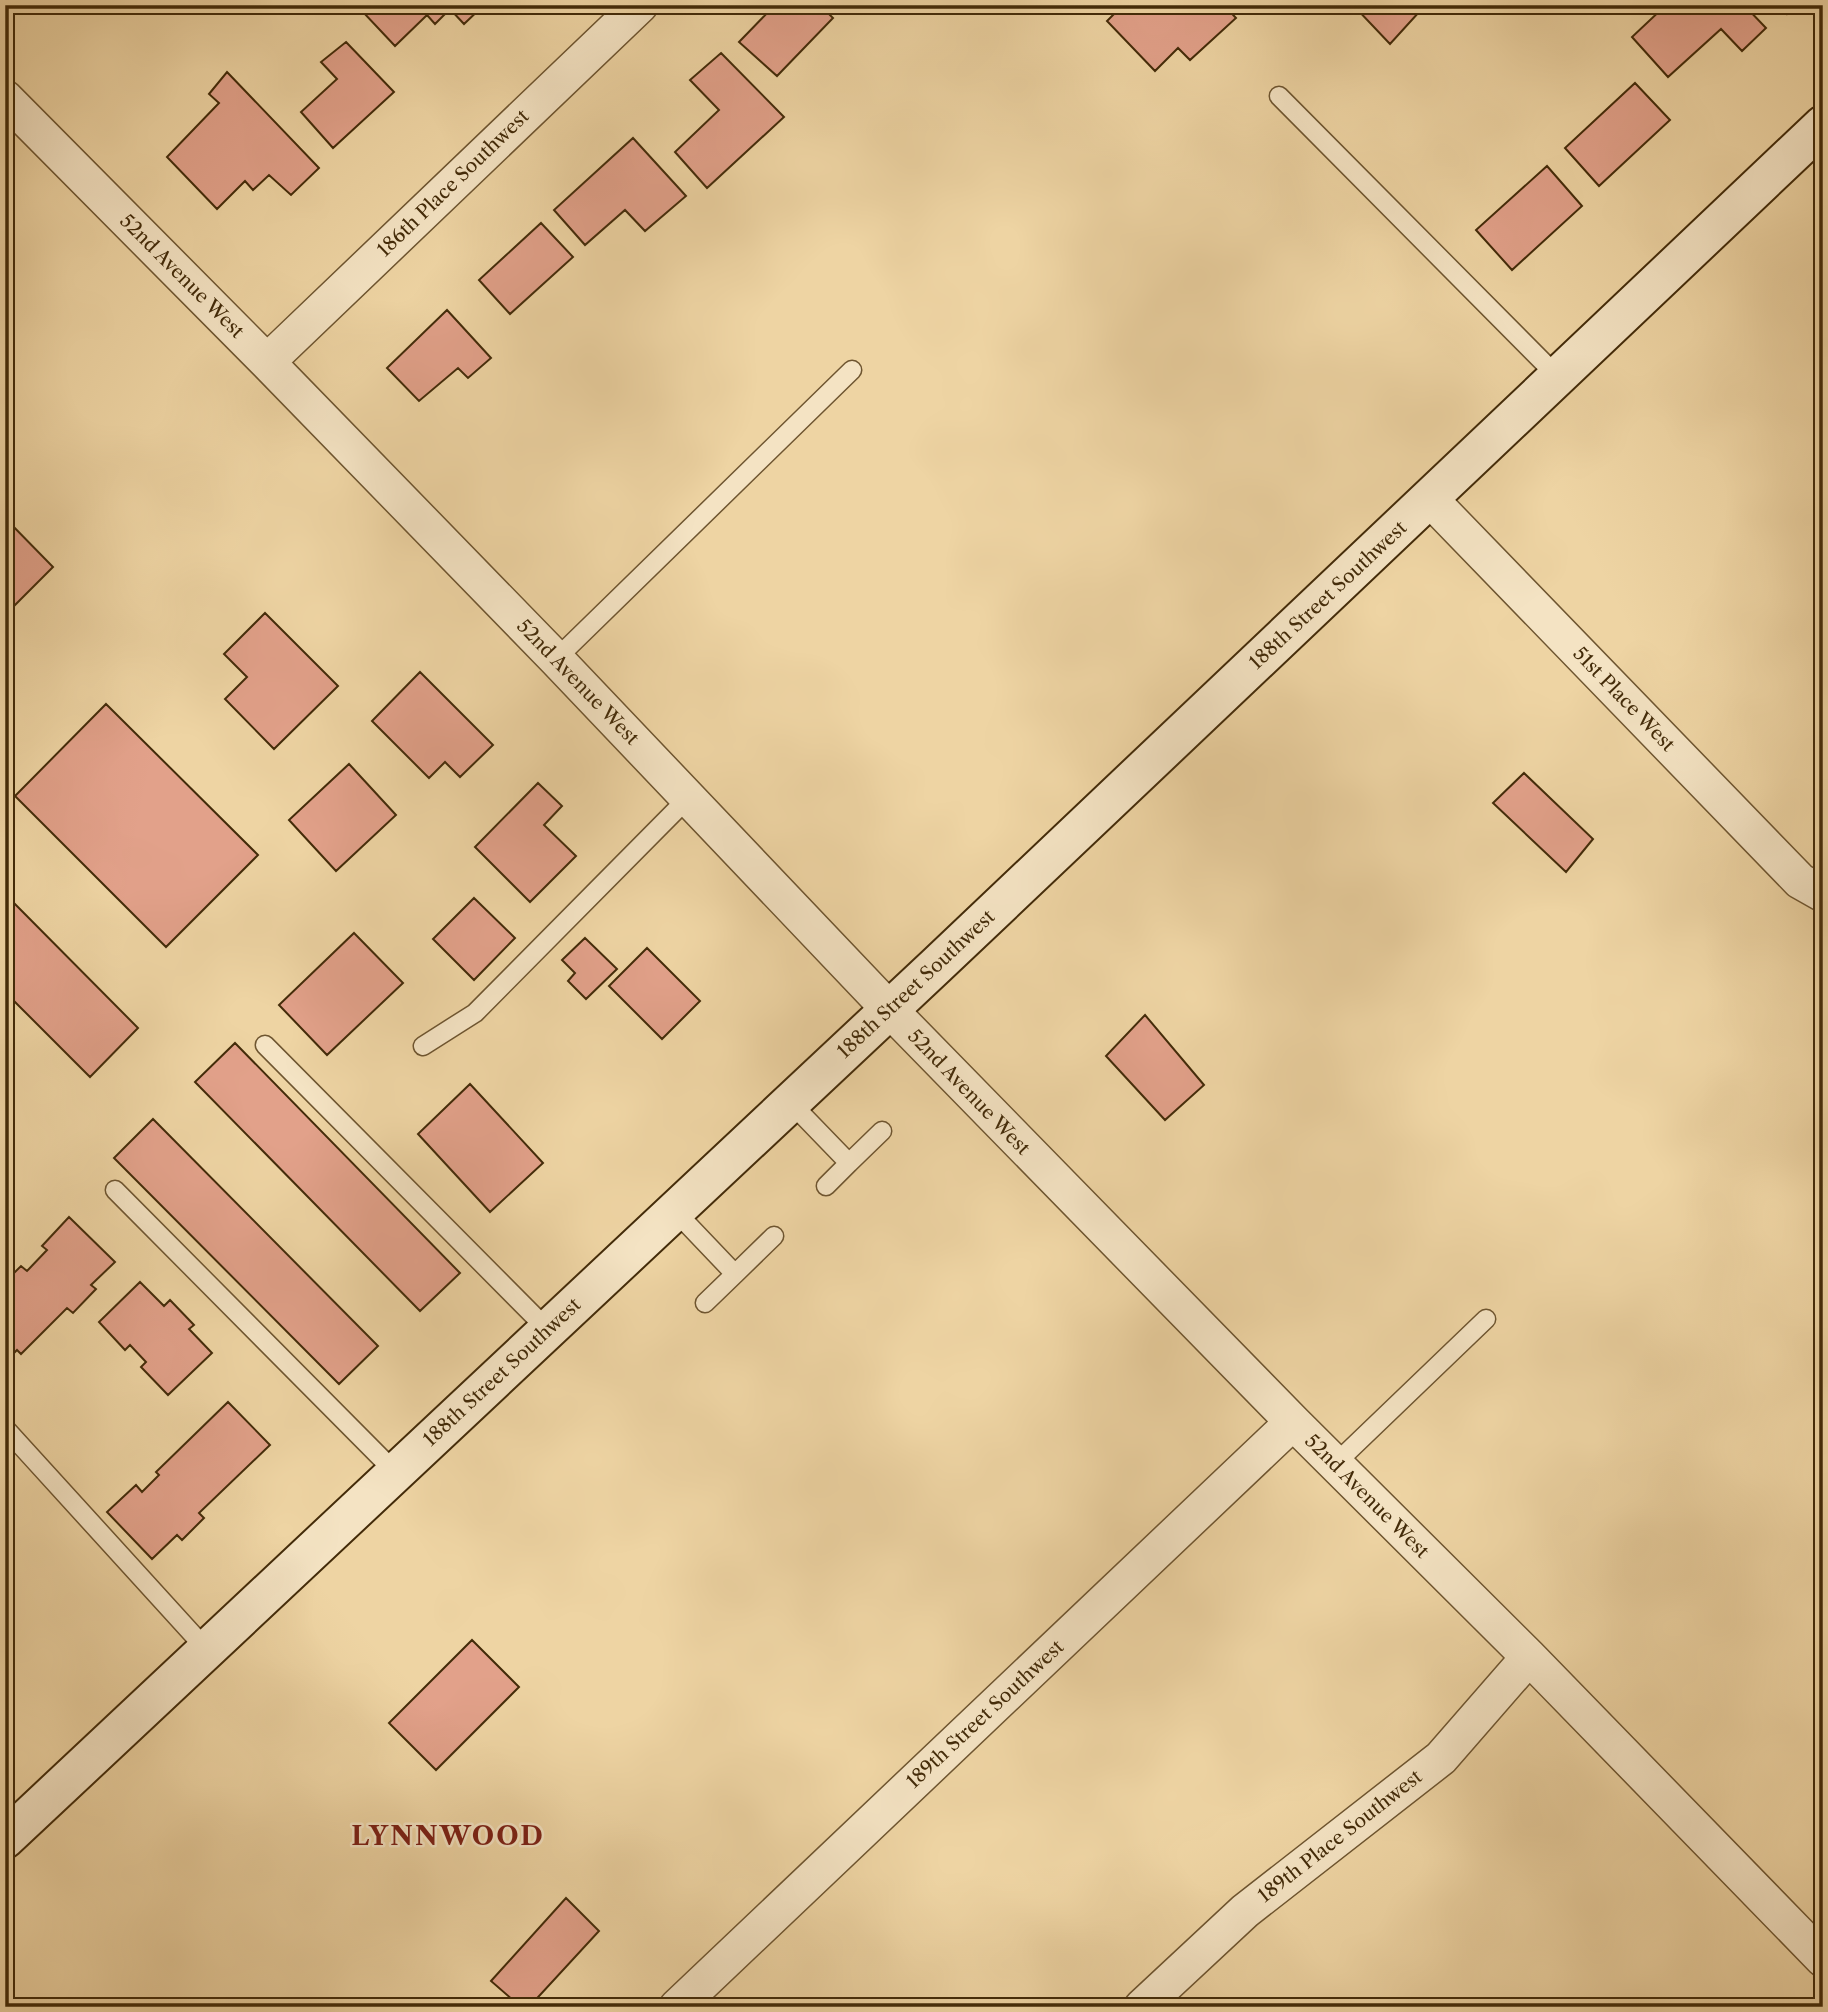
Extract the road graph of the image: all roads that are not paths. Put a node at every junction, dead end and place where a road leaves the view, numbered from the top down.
1 (640, 5) edge
2 (1279, 96) dead end
3 (5, 98) edge
4 (1823, 125) edge
5 (267, 362) junction
6 (852, 370) dead end
7 (1558, 377) junction
8 (1430, 499) junction
9 (556, 659) junction
10 (688, 798) junction
11 (1823, 894) edge
12 (889, 1009) junction
13 (265, 1045) dead end
14 (423, 1046) dead end
15 (790, 1102) junction
16 (882, 1131) dead end
17 (849, 1163) junction
18 (826, 1186) dead end
19 (115, 1190) dead end
20 (674, 1210) junction
21 (774, 1236) dead end
22 (735, 1274) junction
23 (705, 1303) dead end
24 (1486, 1319) dead end
25 (547, 1329) junction
26 (1293, 1422) junction
27 (5, 1428) edge
28 (1335, 1464) junction
29 (396, 1473) junction
30 (207, 1650) junction
31 (1529, 1657) junction
32 (5, 1839) edge
33 (1823, 1959) edge
34 (677, 2007) edge
35 (1142, 2007) edge

1 - 5 street, 186th Place Southwest
2 - 7 lane
3 - 5 street, 52nd Avenue West
4 - 7 street, 188th Street Southwest
5 - 9 street, 52nd Avenue West
6 - 9 lane
7 - 8 street, 188th Street Southwest
8 - 11 street, 51st Place West
8 - 12 street, 188th Street Southwest
9 - 10 street, 52nd Avenue West
10 - 12 street, 52nd Avenue West
10 - 14 lane
12 - 15 street, 188th Street Southwest
12 - 26 street, 52nd Avenue West
13 - 25 lane
15 - 17 lane
15 - 20 street, 188th Street Southwest
16 - 17 lane
17 - 18 lane
19 - 29 lane
20 - 22 lane
20 - 25 street, 188th Street Southwest
21 - 22 lane
22 - 23 lane
24 - 28 lane
25 - 29 street, 188th Street Southwest
26 - 28 street, 52nd Avenue West
26 - 34 street, 189th Street Southwest
27 - 30 lane
28 - 31 street, 52nd Avenue West
29 - 30 street, 188th Street Southwest
30 - 32 street, 188th Street Southwest
31 - 33 street, 52nd Avenue West
31 - 35 street, 189th Place Southwest

